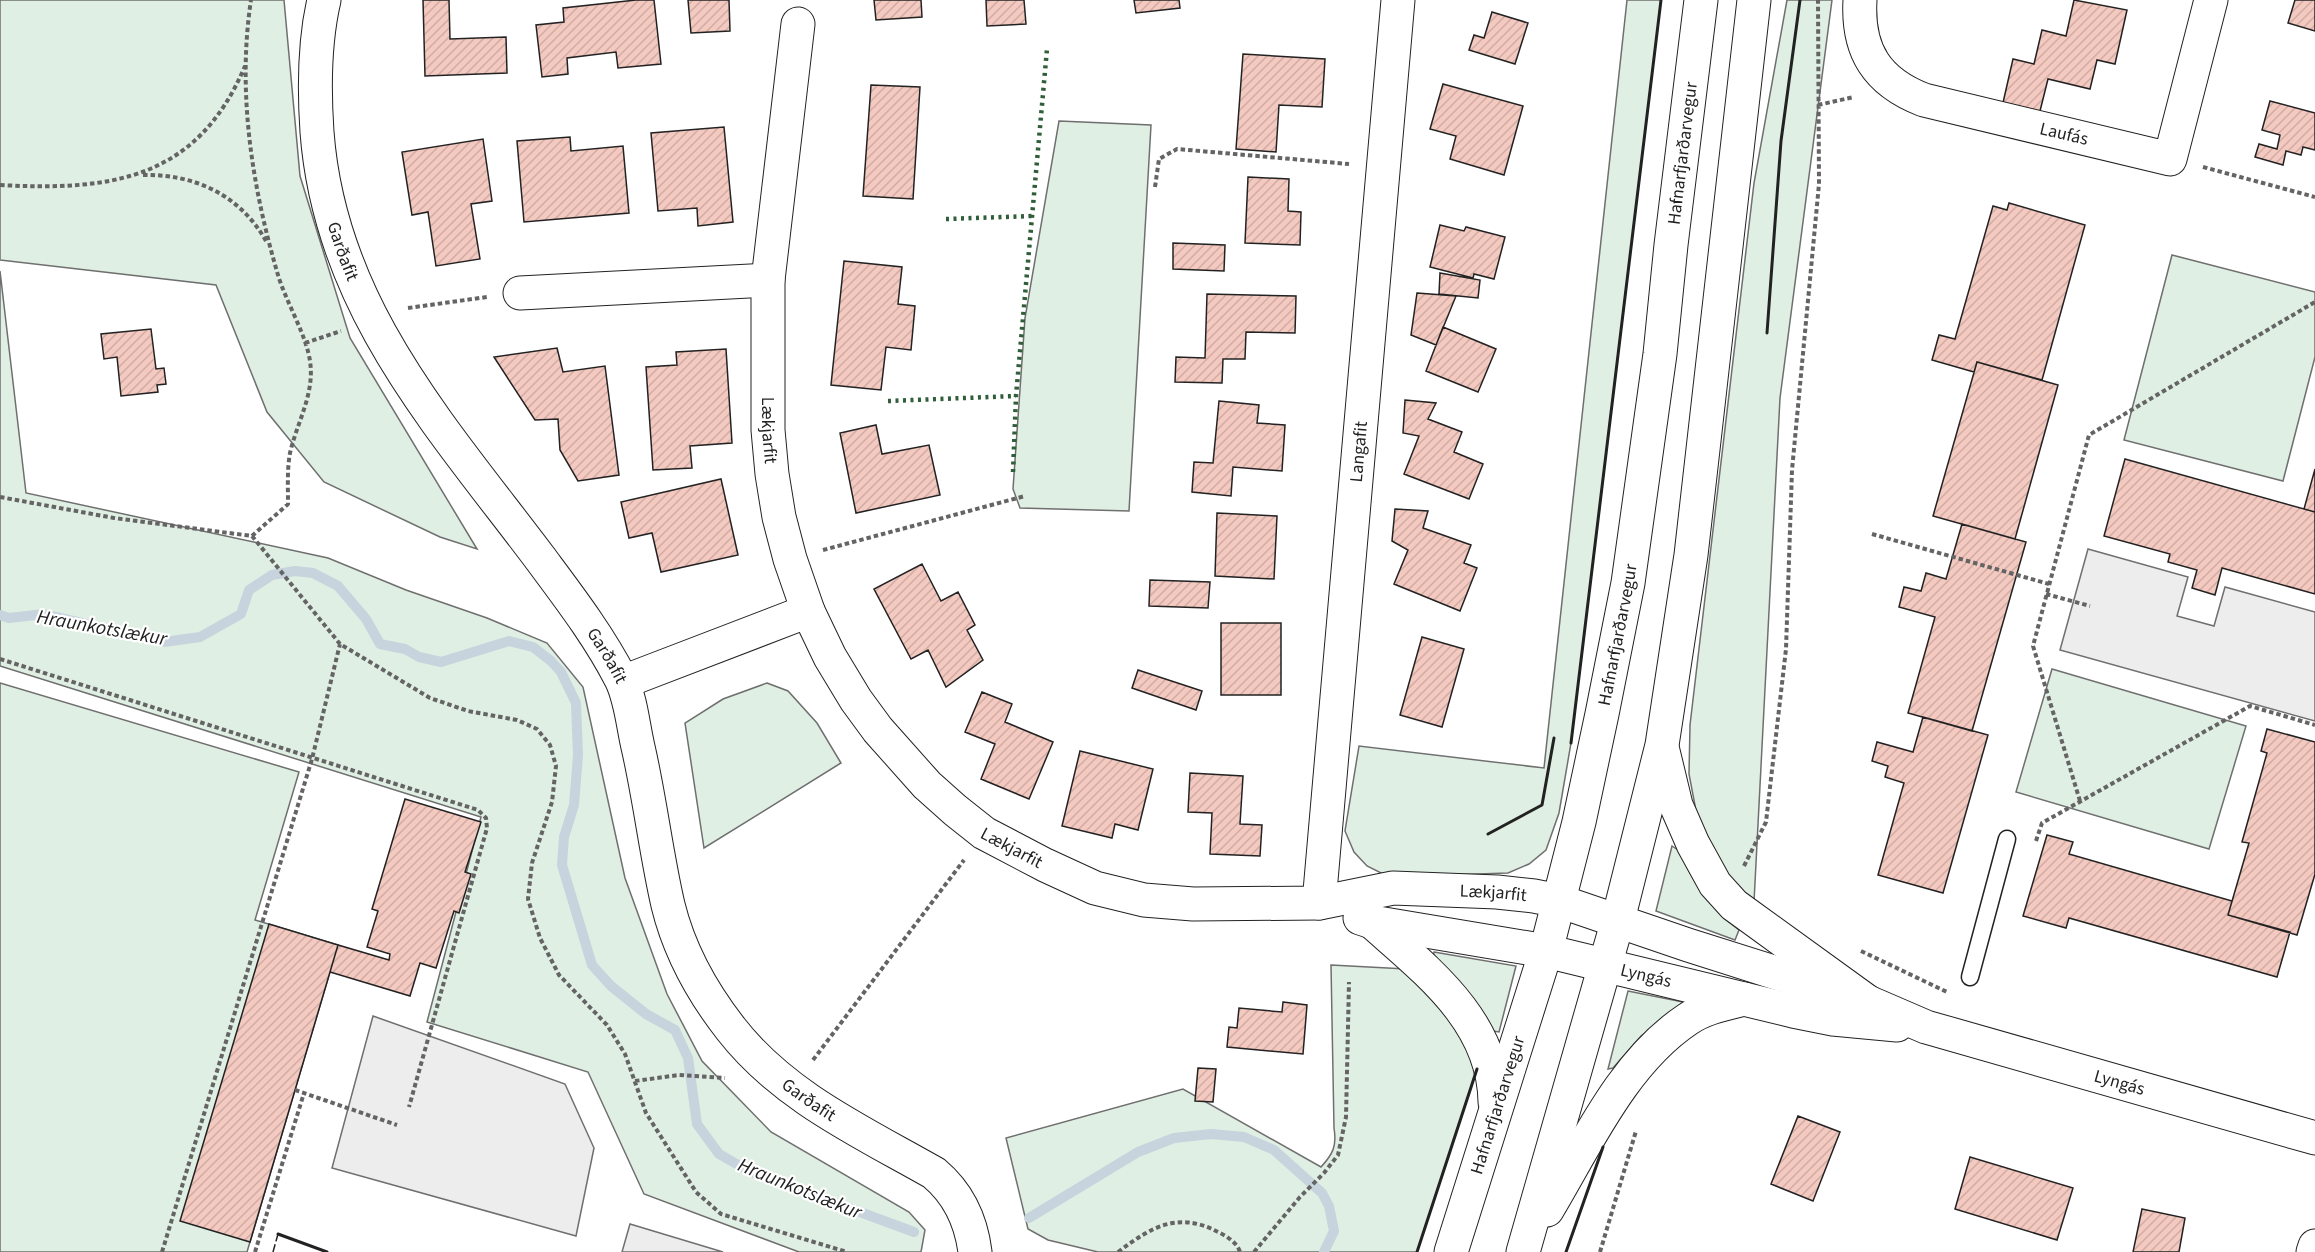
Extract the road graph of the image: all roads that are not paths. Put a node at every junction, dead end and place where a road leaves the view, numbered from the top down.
1 (324, 0) edge
2 (1398, 0) edge
3 (1701, 0) edge
4 (1754, 0) edge
5 (1860, 0) edge
6 (2211, 0) edge
7 (798, 24) dead end
8 (768, 280) junction
9 (520, 293) dead end
10 (808, 610) junction
11 (623, 682) junction
12 (1662, 746) junction
13 (2007, 839) dead end
14 (1559, 901) junction
15 (1319, 903) junction
16 (1618, 920) junction
17 (1372, 922) junction
18 (1546, 951) junction
19 (1605, 965) junction
20 (1970, 977) dead end
21 (1744, 999) junction
22 (1868, 1002) junction
23 (1926, 1027) junction
24 (1495, 1116) junction
25 (2315, 1138) edge
26 (2315, 1246) edge
27 (1524, 1250) edge
28 (975, 1252) edge
29 (1451, 1252) edge
30 (2313, 1252) edge

1 - 11 street, Garðafit
2 - 15 street, Langafit
3 - 14 street, Hafnarfjarðarvegur
4 - 12 street
5 - 6 street, Laufás
7 - 8 street, Lækjarfit
8 - 9 street
8 - 10 street, Lækjarfit
10 - 11 street
10 - 15 street, Lækjarfit
11 - 28 street, Garðafit
12 - 16 street
12 - 22 street
13 - 20 lane
14 - 15 street, Lækjarfit
14 - 16 street, Lyngás
14 - 18 street, Hafnarfjarðarvegur
15 - 17 street, Lækjarfit
16 - 19 street
16 - 22 street, Lyngás
17 - 18 street, Lækjarfit
17 - 24 street
18 - 19 street, Lyngás
18 - 24 street, Hafnarfjarðarvegur
19 - 21 street, Lyngás
19 - 27 street
21 - 23 street, Lyngás
21 - 27 street
22 - 23 street, Lyngás
23 - 25 street, Lyngás
24 - 29 street, Hafnarfjarðarvegur
26 - 30 street

